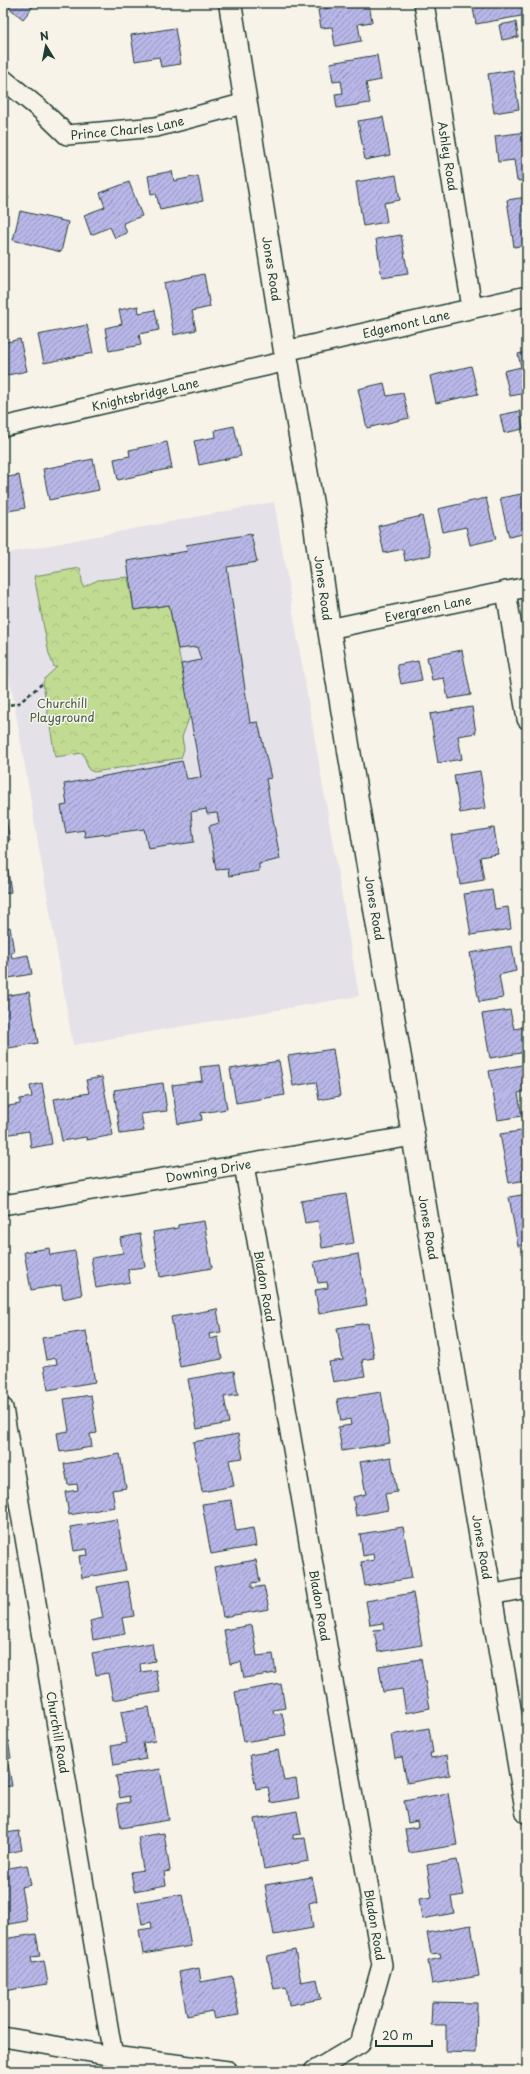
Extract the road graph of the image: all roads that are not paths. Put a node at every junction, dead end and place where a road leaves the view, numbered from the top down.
1 (230, 3) edge
2 (424, 3) edge
3 (3, 79) edge
4 (246, 102) junction
5 (527, 296) edge
6 (472, 308) junction
7 (286, 356) junction
8 (3, 427) edge
9 (527, 587) edge
10 (506, 591) junction
11 (329, 629) junction
12 (527, 718) edge
13 (413, 1136) junction
14 (244, 1165) junction
15 (3, 1205) edge
16 (3, 1408) edge
17 (527, 1588) edge
18 (490, 1595) junction
19 (527, 1812) edge
20 (3, 2037) edge
21 (115, 2066) edge
22 (228, 2071) edge
23 (314, 2071) edge

1 - 4 street, Jones Road
2 - 6 street, Ashley Road
3 - 4 street, Prince Charles Lane
4 - 7 street, Jones Road
5 - 6 street, Edgemont Lane
6 - 7 street, Edgemont Lane
7 - 8 street, Knightsbridge Lane
7 - 11 street, Jones Road
9 - 10 street, Evergreen Lane
10 - 11 street, Evergreen Lane
10 - 12 street
11 - 13 street, Jones Road
13 - 14 street, Downing Drive
13 - 18 street, Jones Road
14 - 15 street, Downing Drive
14 - 23 street, Bladon Road
16 - 21 street, Churchill Road
17 - 18 street
18 - 19 street, Jones Road
20 - 21 street
21 - 22 street

